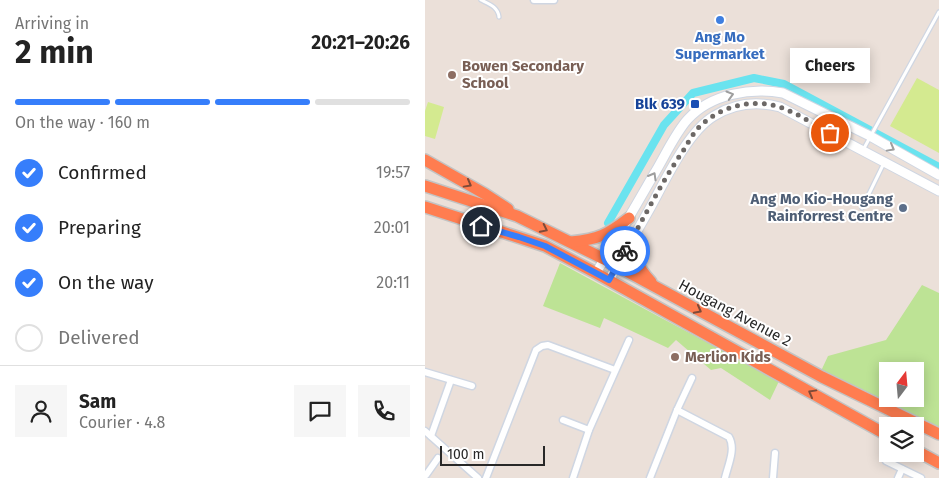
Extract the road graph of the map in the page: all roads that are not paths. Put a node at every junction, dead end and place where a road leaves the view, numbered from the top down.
1 (481, 0) edge
2 (534, 0) edge
3 (554, 0) edge
4 (939, 12) edge
5 (499, 18) dead end
6 (871, 134) junction
7 (862, 150) junction
8 (425, 160) edge
9 (913, 160) junction
10 (884, 162) junction
11 (907, 174) junction
12 (939, 175) edge
13 (425, 186) edge
14 (939, 191) edge
15 (425, 207) edge
16 (862, 208) dead end
17 (425, 216) edge
18 (517, 216) junction
19 (629, 218) junction
20 (481, 226) junction
21 (634, 236) junction
22 (571, 242) junction
23 (604, 259) junction
24 (617, 266) junction
25 (596, 273) junction
26 (609, 280) junction
27 (655, 287) junction
28 (629, 340) dead end
29 (615, 370) junction
30 (425, 372) edge
31 (692, 378) dead end
32 (451, 380) junction
33 (472, 386) dead end
34 (677, 410) junction
35 (563, 420) dead end
36 (589, 430) junction
37 (425, 431) edge
38 (879, 431) edge
39 (937, 435) edge
40 (431, 436) junction
41 (939, 451) edge
42 (775, 453) dead end
43 (924, 453) edge
44 (924, 455) edge
45 (439, 458) dead end
46 (888, 462) edge
47 (939, 463) edge
48 (902, 469) junction
49 (427, 476) edge
50 (478, 478) edge
51 (487, 478) edge
52 (573, 478) edge
53 (651, 478) edge
54 (725, 478) edge
55 (773, 478) edge
56 (898, 478) edge
57 (921, 478) edge

1 - 5 lane
2 - 3 street
4 - 6 lane
6 - 7 lane
6 -> 9 main road
19 -> 6 main road
7 - 10 main road
7 - 21 main road
8 -> 18 highway
9 - 11 main road
9 - 12 main road
10 - 11 main road
10 - 16 lane
11 - 14 main road
13 - 18 highway
15 - 20 highway
17 - 20 highway
18 -> 22 highway, Hougang Avenue 2
19 - 22 highway
19 - 23 main road
20 - 25 highway, Hougang Avenue 2
21 - 24 main road
21 - 27 highway
22 - 23 highway, Hougang Avenue 2
23 - 24 highway, Hougang Avenue 2
23 - 25 main road
24 - 26 main road
24 - 27 highway, Hougang Avenue 2
25 - 26 highway, Hougang Avenue 2
38 -> 26 highway, Hougang Avenue 2
27 -> 39 highway, Hougang Avenue 2
28 - 29 street
29 - 36 street
29 - 51 street
30 - 32 street
31 - 34 street
32 - 33 street
32 - 40 street
34 - 53 street
34 - 54 street
35 - 36 street
36 - 52 street
37 - 40 street
40 - 50 street
41 - 43 highway
42 - 55 street
44 - 47 highway
45 - 49 street
46 - 48 street
48 - 56 street
48 - 57 street

